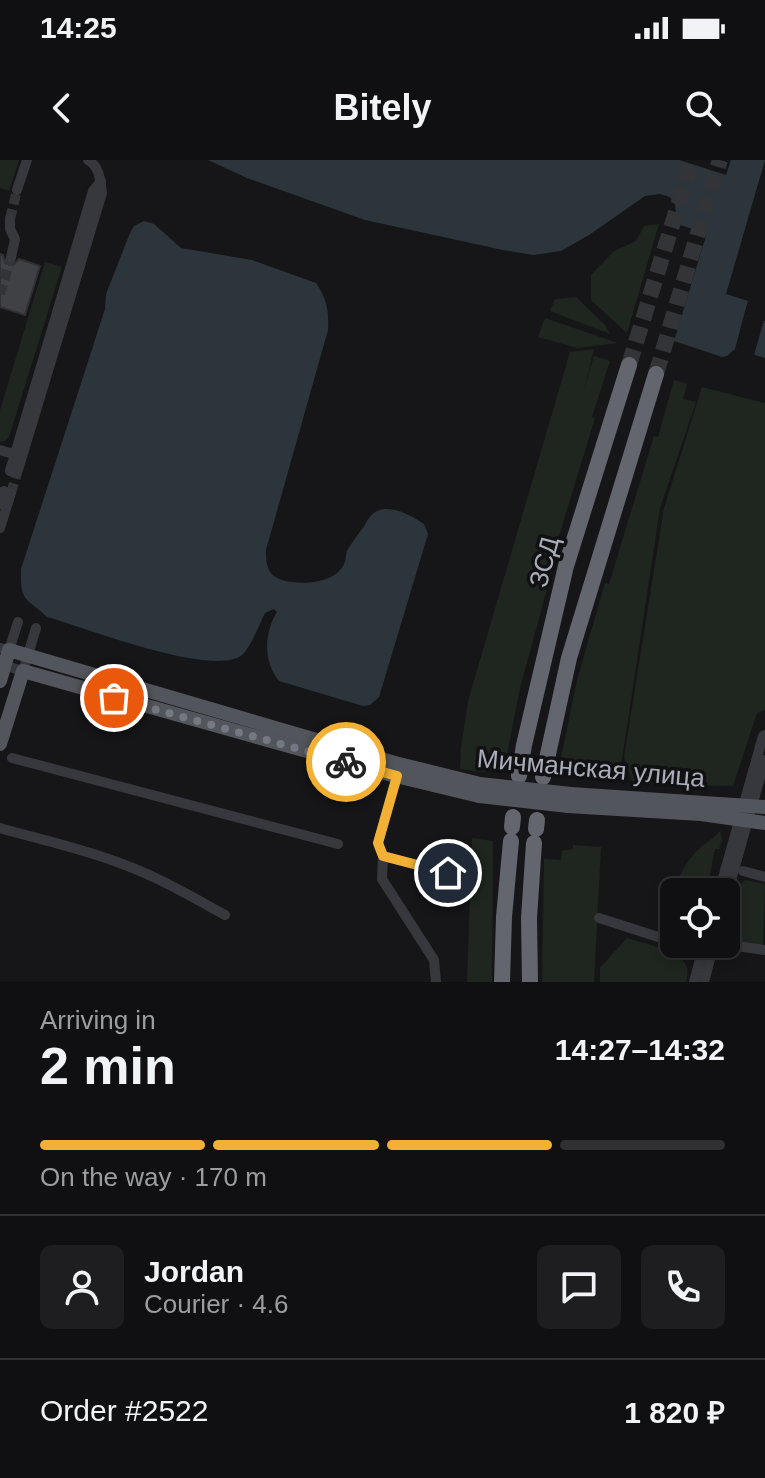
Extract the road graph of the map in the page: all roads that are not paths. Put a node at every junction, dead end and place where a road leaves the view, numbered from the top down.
1 (27, 160) edge
2 (88, 160) edge
3 (17, 190) tunnel mouth
4 (10, 219) tunnel mouth
5 (11, 257) tunnel mouth
6 (629, 365) tunnel mouth
7 (656, 374) tunnel mouth
8 (0, 450) edge
9 (18, 456) junction
10 (14, 472) tunnel mouth
11 (0, 504) tunnel mouth
12 (0, 528) edge
13 (18, 622) dead end
14 (36, 628) dead end
15 (4, 649) edge
16 (27, 656) junction
17 (2, 665) edge
18 (23, 671) junction
19 (0, 681) edge
20 (765, 735) edge
21 (0, 744) edge
22 (12, 758) dead end
23 (765, 760) edge
24 (397, 776) junction
25 (519, 776) dead end
26 (543, 777) dead end
27 (479, 790) junction
28 (749, 811) edge
29 (765, 823) edge
30 (0, 828) edge
31 (512, 828) dead end
32 (536, 831) dead end
33 (338, 844) dead end
34 (383, 856) junction
35 (743, 871) dead end
36 (448, 873) dead end
37 (765, 877) edge
38 (724, 878) edge
39 (731, 878) edge
40 (225, 915) dead end
41 (599, 918) dead end
42 (660, 938) edge
43 (740, 947) edge
44 (765, 950) edge
45 (704, 958) edge
46 (707, 958) edge
47 (436, 982) edge
48 (502, 982) edge
49 (530, 982) edge
50 (694, 982) edge
51 (704, 982) edge

1 - 3 street
2 - 9 street
4 - 5 street
6 - 25 highway, ЗСД
7 - 26 highway, ЗСД
8 - 9 street
9 - 10 street
11 - 12 street
13 - 15 street
14 - 16 street
15 - 16 main road, Мичманская улица
15 - 17 main road
16 - 18 street
16 - 27 main road, Мичманская улица
17 - 18 street, Мичманская улица
17 - 19 main road
18 - 21 main road
18 - 24 main road, Мичманская улица
20 - 28 street
22 - 33 street
23 - 28 street
24 - 27 main road, Мичманская улица
24 - 34 street
27 - 28 main road, Мичманская улица, bridge
28 - 29 main road, Мичманская улица
28 - 38 street
28 - 39 street
30 - 40 street
31 - 48 highway
32 - 49 highway
34 - 36 street
34 - 47 street
35 - 37 street
41 - 42 street
43 - 44 street
45 - 50 street
46 - 51 street

